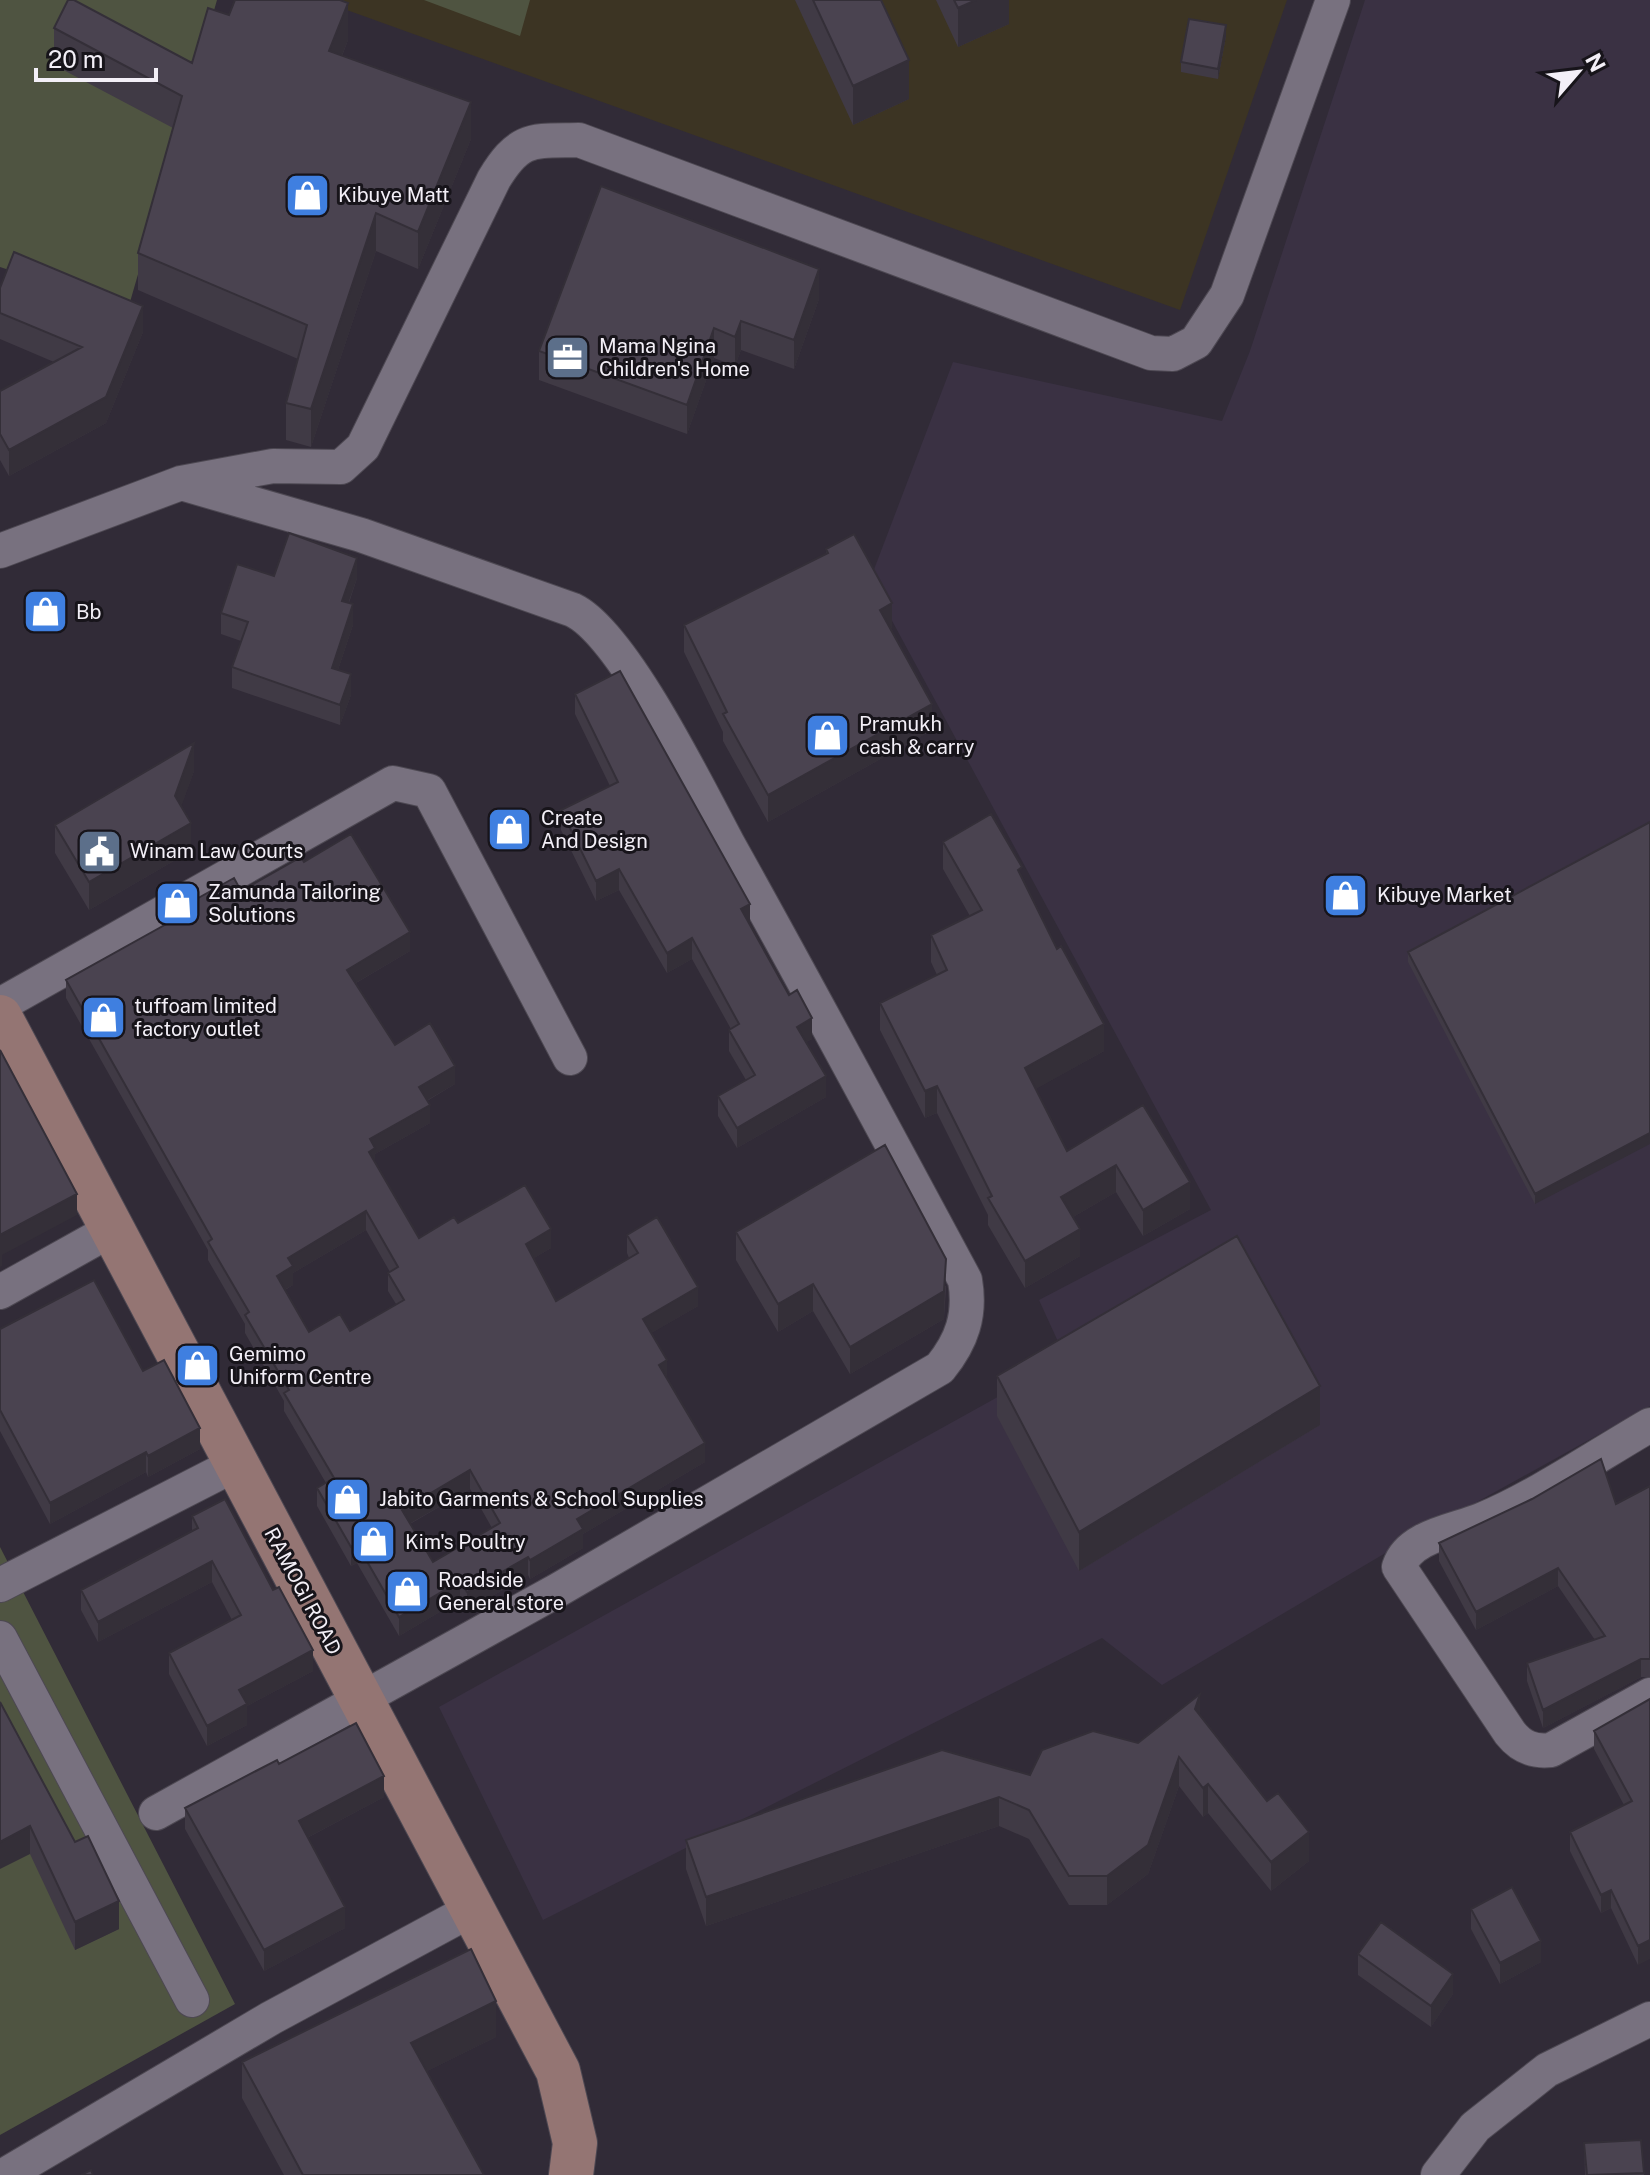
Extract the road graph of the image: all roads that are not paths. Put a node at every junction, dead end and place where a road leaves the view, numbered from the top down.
1 (1333, 0) edge
2 (181, 483) junction
3 (0, 551) edge
4 (0, 1005) edge
5 (0, 1017) edge
6 (570, 1058) dead end
7 (111, 1230) junction
8 (0, 1292) edge
9 (1650, 1425) edge
10 (236, 1464) junction
11 (0, 1585) edge
12 (0, 1638) edge
13 (1650, 1695) edge
14 (359, 1697) junction
15 (156, 1813) dead end
16 (473, 1909) junction
17 (192, 2000) dead end
18 (1650, 2019) edge
19 (5, 2175) edge
20 (571, 2175) edge
21 (1438, 2175) edge

1 - 2 street
2 - 3 street
2 - 14 street
4 - 6 street
5 - 7 street, RAMOGI ROAD
7 - 8 street
7 - 10 street, RAMOGI ROAD
9 - 13 street
10 - 11 street
10 - 14 street, RAMOGI ROAD
12 - 17 street
14 - 15 street
14 - 16 street, RAMOGI ROAD
16 - 19 street
16 - 20 street, RAMOGI ROAD
18 - 21 street

